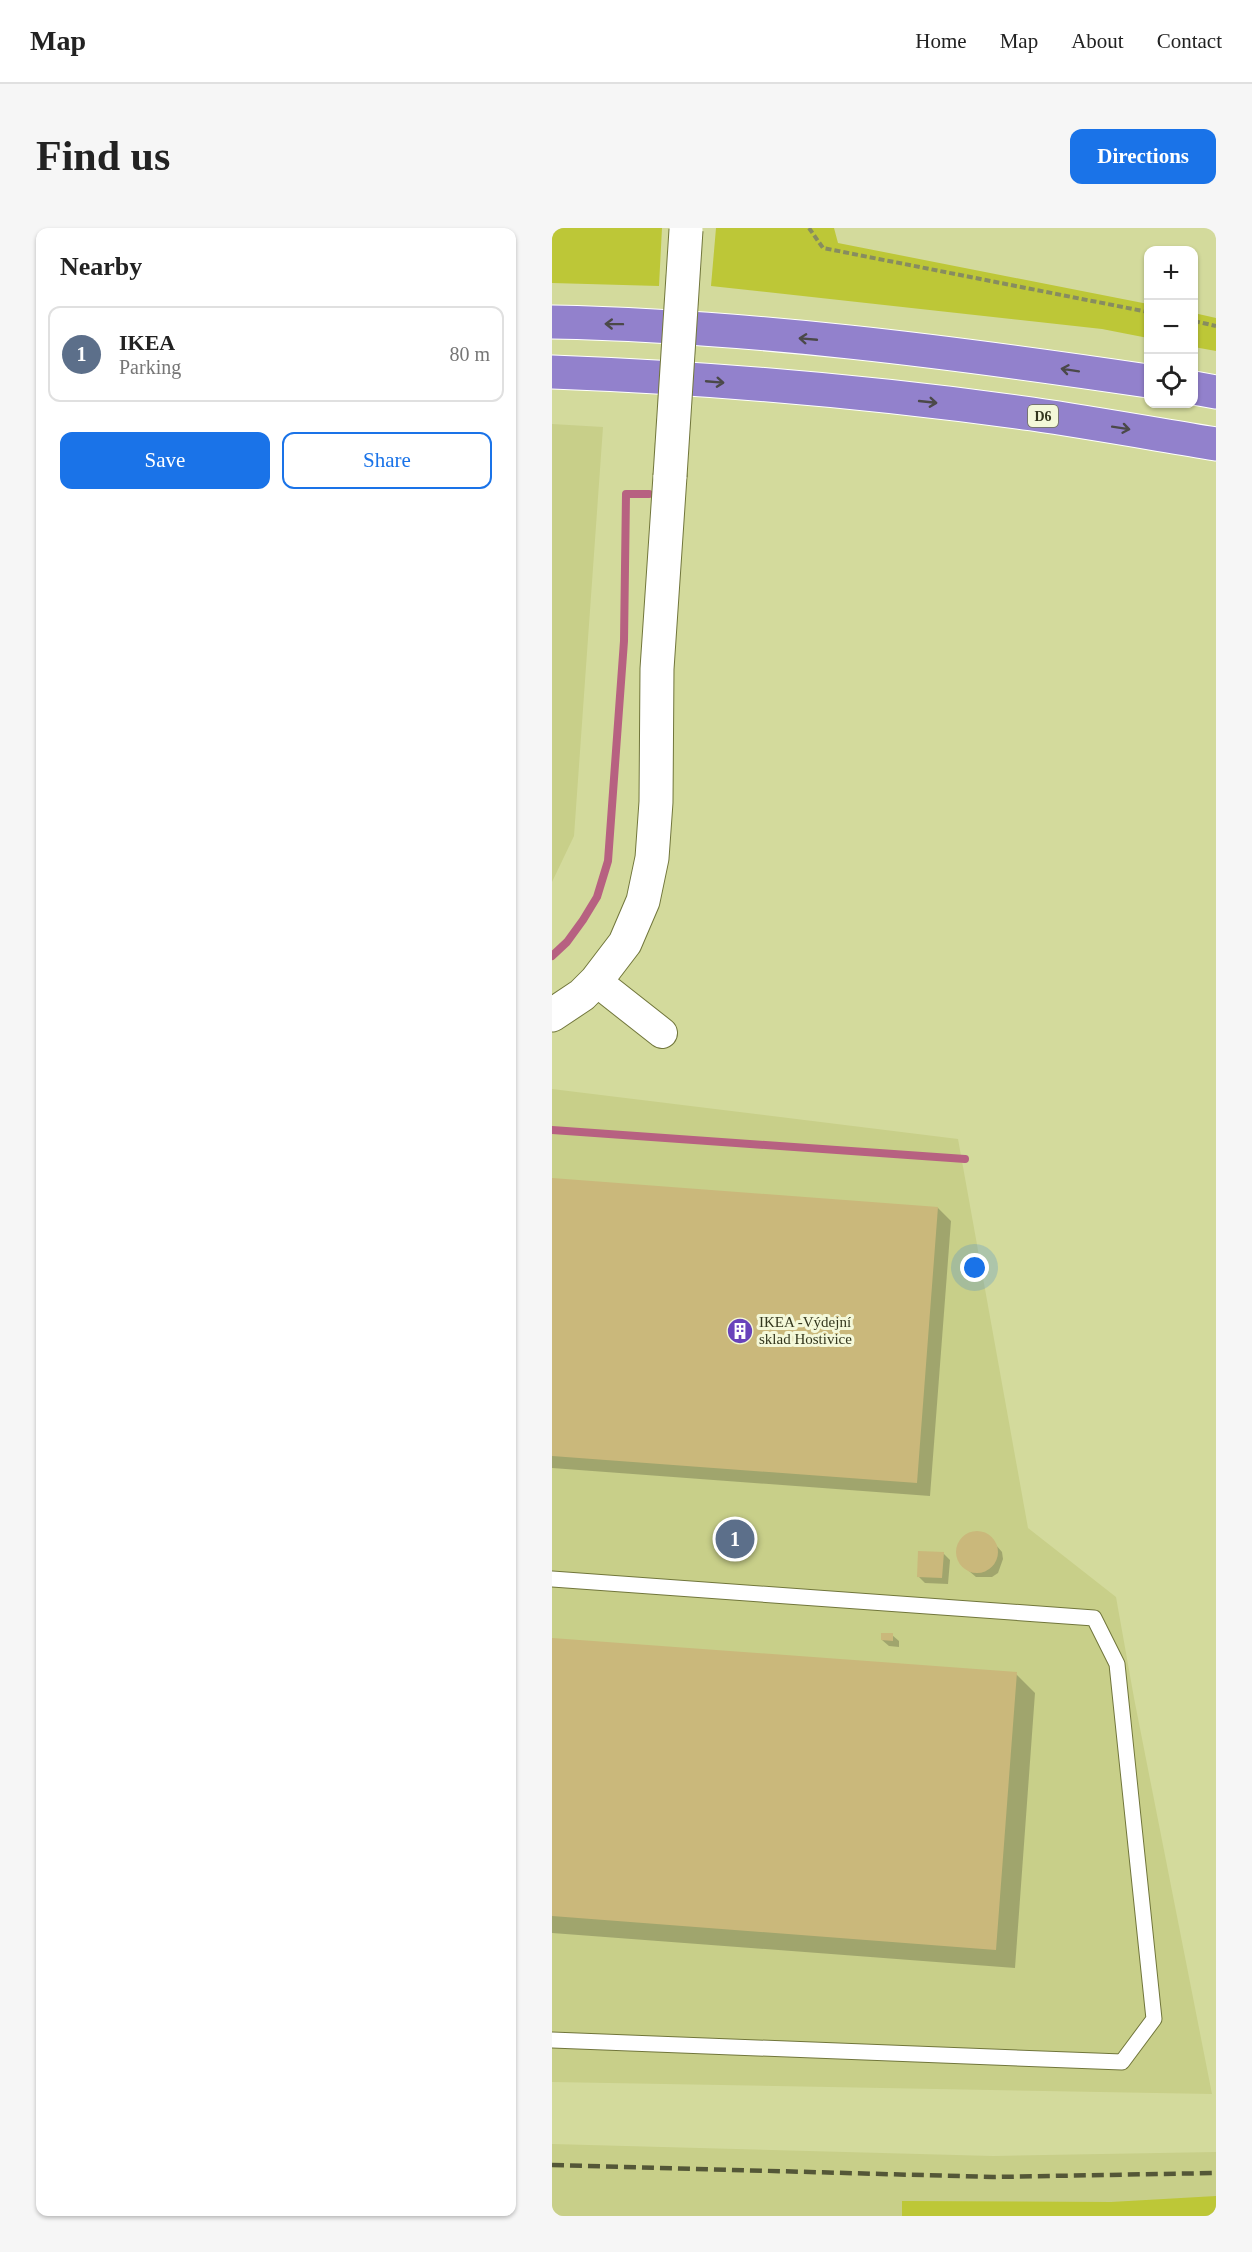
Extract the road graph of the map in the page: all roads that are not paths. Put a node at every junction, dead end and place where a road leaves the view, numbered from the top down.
1 (686, 229) edge
2 (552, 322) edge
3 (552, 372) edge
4 (1144, 380) edge
5 (1198, 389) edge
6 (1216, 392) edge
7 (1216, 444) edge
8 (596, 981) junction
9 (552, 1015) edge
10 (662, 1033) dead end
11 (552, 1580) edge
12 (552, 2040) edge

1 - 8 street, bridge
4 -> 2 highway
3 -> 7 highway, D6
5 - 6 highway
8 - 9 street
8 - 10 street
11 - 12 lane

